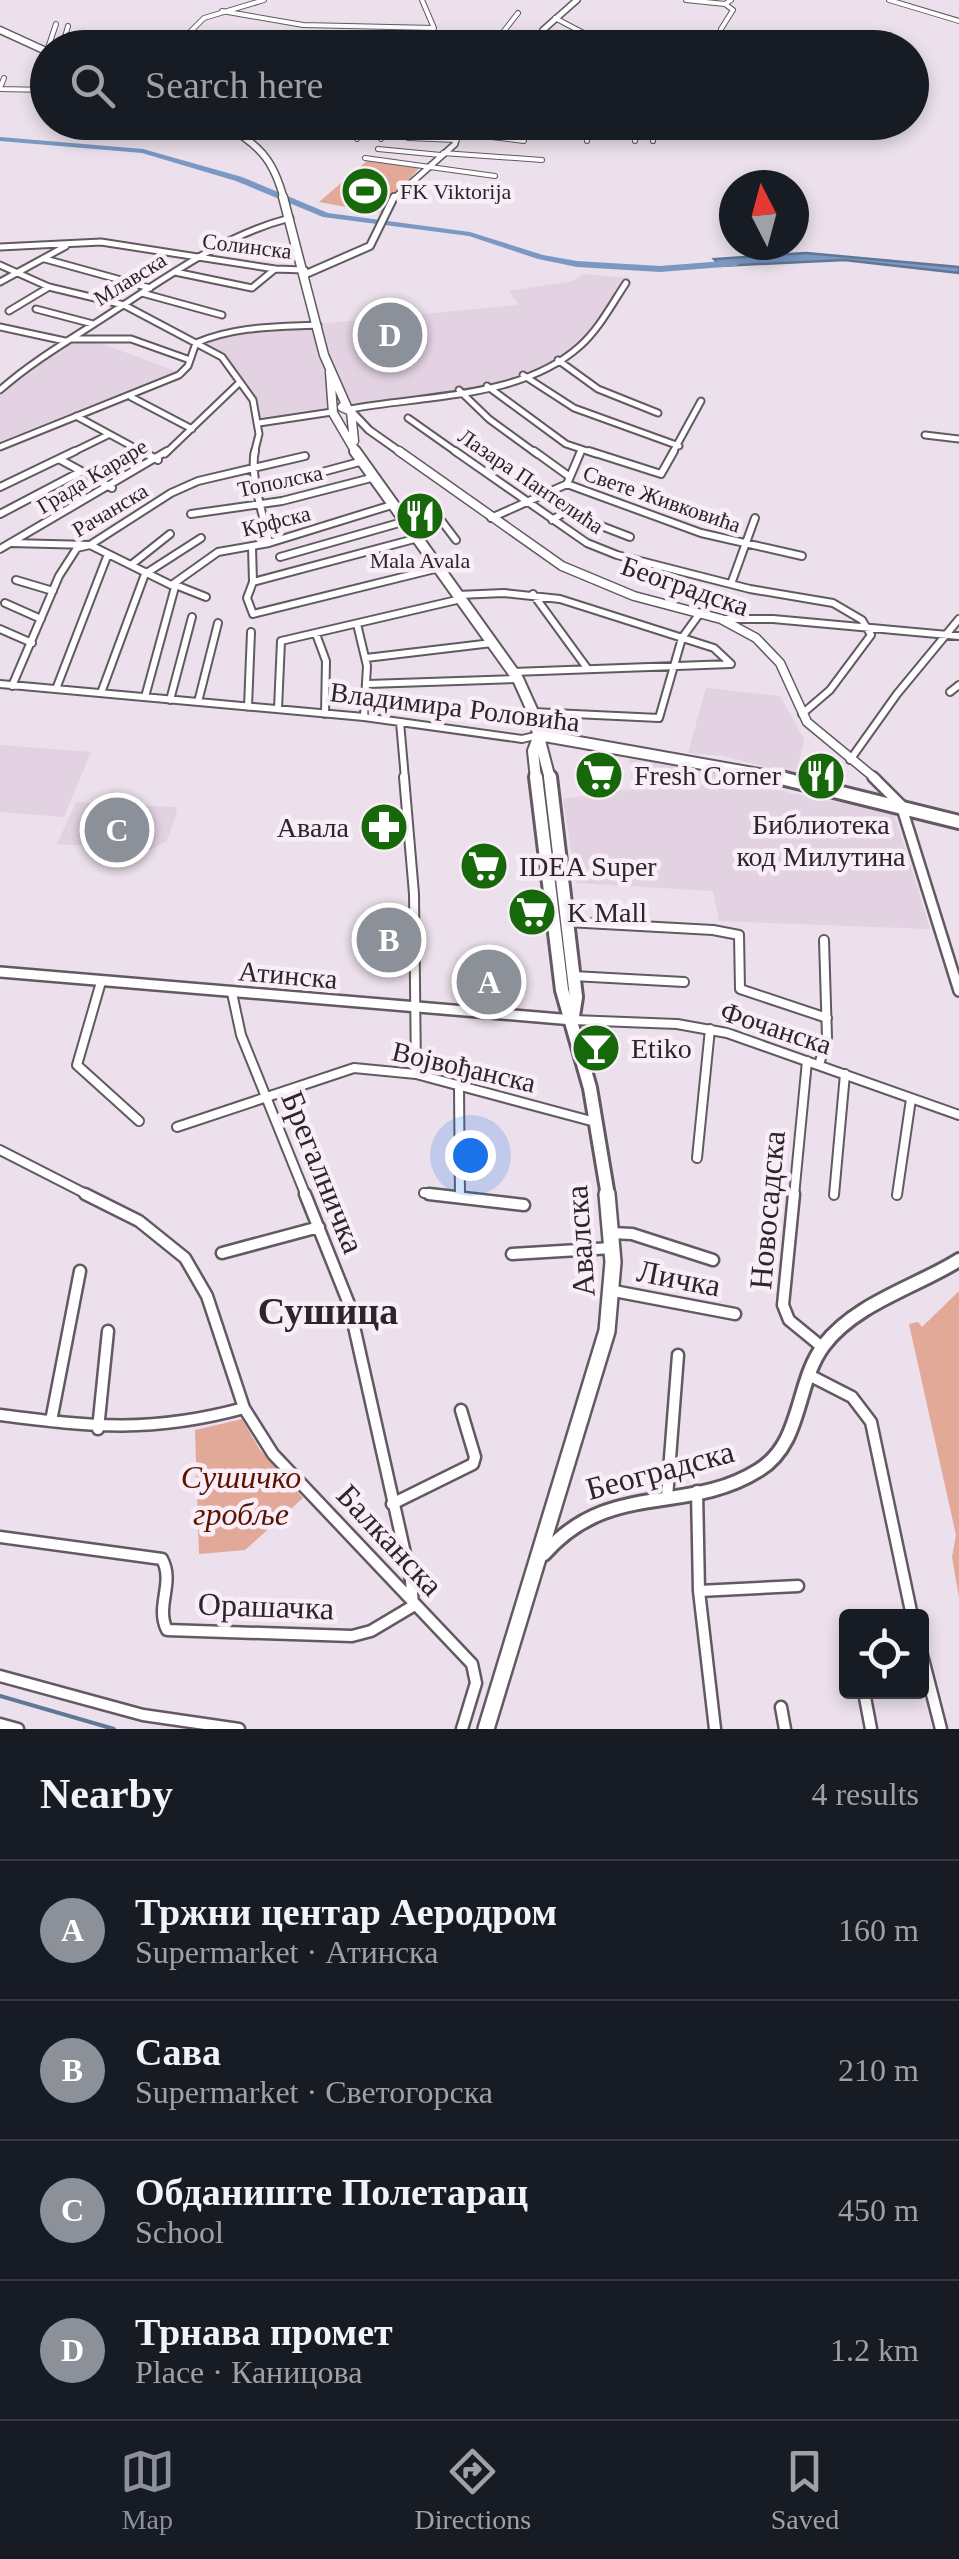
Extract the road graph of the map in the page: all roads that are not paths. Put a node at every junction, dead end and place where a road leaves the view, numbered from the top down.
1 (264, 0) edge
2 (422, 0) edge
3 (577, 0) edge
4 (686, 0) edge
5 (732, 0) edge
6 (889, 0) edge
7 (726, 4) junction
8 (222, 11) junction
9 (518, 13) dead end
10 (555, 18) junction
11 (959, 20) edge
12 (56, 24) dead end
13 (68, 26) dead end
14 (434, 28) joint
15 (0, 29) edge
16 (721, 29) dead end
17 (54, 30) edge
18 (67, 30) edge
19 (192, 30) edge
20 (505, 30) edge
21 (544, 30) edge
22 (578, 30) edge
23 (30, 42) edge
24 (4, 78) dead end
25 (0, 89) edge
26 (30, 90) edge
27 (251, 140) edge
28 (454, 140) edge
29 (507, 140) edge
30 (524, 141) dead end
31 (378, 150) dead end
32 (442, 154) junction
33 (366, 158) dead end
34 (542, 160) dead end
35 (425, 167) junction
36 (495, 176) dead end
37 (290, 218) junction
38 (67, 245) junction
39 (0, 247) edge
40 (200, 258) junction
41 (46, 259) junction
42 (0, 266) edge
43 (275, 269) junction
44 (175, 272) junction
45 (305, 272) junction
46 (16, 273) junction
47 (0, 282) edge
48 (626, 283) dead end
49 (49, 286) junction
50 (150, 288) junction
51 (142, 293) junction
52 (124, 305) junction
53 (36, 309) dead end
54 (9, 311) dead end
55 (222, 315) dead end
56 (93, 324) junction
57 (318, 325) junction
58 (0, 326) edge
59 (66, 340) junction
60 (196, 342) junction
61 (190, 360) junction
62 (558, 360) junction
63 (330, 372) junction
64 (523, 376) junction
65 (0, 379) edge
66 (8, 382) junction
67 (239, 382) junction
68 (487, 386) junction
69 (0, 390) edge
70 (458, 390) junction
71 (250, 395) junction
72 (228, 396) junction
73 (131, 397) junction
74 (702, 401) dead end
75 (350, 410) junction
76 (334, 412) junction
77 (658, 412) dead end
78 (76, 416) junction
79 (408, 418) dead end
80 (259, 423) junction
81 (192, 429) junction
82 (925, 434) dead end
83 (108, 435) junction
84 (959, 435) edge
85 (678, 446) junction
86 (0, 447) edge
87 (582, 451) junction
88 (305, 456) dead end
89 (361, 458) junction
90 (59, 459) junction
91 (158, 460) junction
92 (251, 468) junction
93 (80, 472) junction
94 (375, 477) junction
95 (569, 481) junction
96 (274, 485) dead end
97 (0, 488) edge
98 (112, 488) junction
99 (526, 502) junction
100 (261, 504) junction
101 (395, 504) junction
102 (0, 514) edge
103 (191, 514) dead end
104 (437, 515) dead end
105 (491, 518) junction
106 (755, 518) dead end
107 (552, 520) junction
108 (407, 521) junction
109 (170, 534) dead end
110 (630, 537) dead end
111 (201, 538) dead end
112 (419, 538) junction
113 (456, 540) dead end
114 (269, 543) junction
115 (5, 545) edge
116 (90, 545) junction
117 (745, 546) junction
118 (252, 547) junction
119 (108, 554) junction
120 (802, 556) dead end
121 (280, 557) dead end
122 (206, 560) junction
123 (131, 565) junction
124 (218, 566) dead end
125 (439, 568) junction
126 (145, 574) junction
127 (16, 580) dead end
128 (253, 582) junction
129 (731, 584) junction
130 (174, 586) junction
131 (52, 591) junction
132 (533, 594) junction
133 (206, 597) dead end
134 (459, 597) junction
135 (5, 603) dead end
136 (700, 613) junction
137 (192, 617) dead end
138 (40, 619) junction
139 (959, 619) edge
140 (721, 620) junction
141 (218, 623) dead end
142 (357, 624) junction
143 (867, 626) junction
144 (0, 629) edge
145 (251, 632) dead end
146 (316, 634) junction
147 (947, 634) junction
148 (959, 636) edge
149 (682, 638) junction
150 (492, 642) junction
151 (32, 643) junction
152 (366, 658) junction
153 (674, 667) junction
154 (587, 668) junction
155 (515, 675) junction
156 (0, 684) edge
157 (368, 684) junction
158 (959, 685) edge
159 (12, 686) junction
160 (56, 689) junction
161 (950, 692) dead end
162 (101, 694) junction
163 (146, 698) junction
164 (170, 700) junction
165 (198, 702) junction
166 (248, 707) junction
167 (278, 709) junction
168 (532, 712) junction
169 (325, 714) junction
170 (802, 714) junction
171 (364, 718) junction
172 (400, 722) junction
173 (539, 735) junction
174 (850, 760) junction
175 (901, 805) junction
176 (959, 822) edge
177 (566, 922) junction
178 (824, 940) dead end
179 (0, 972) edge
180 (573, 976) junction
181 (101, 982) junction
182 (684, 982) dead end
183 (959, 991) edge
184 (232, 993) junction
185 (414, 1008) junction
186 (827, 1018) junction
187 (573, 1020) junction
188 (710, 1029) junction
189 (807, 1060) junction
190 (819, 1065) junction
191 (416, 1074) junction
192 (845, 1074) junction
193 (459, 1089) junction
194 (911, 1099) junction
195 (266, 1100) junction
196 (959, 1115) edge
197 (139, 1122) dead end
198 (595, 1122) junction
199 (177, 1127) dead end
200 (0, 1150) edge
201 (697, 1158) dead end
202 (424, 1192) dead end
203 (834, 1195) dead end
204 (898, 1195) dead end
205 (460, 1196) junction
206 (524, 1205) dead end
207 (319, 1227) junction
208 (612, 1241) junction
209 (222, 1253) dead end
210 (512, 1254) dead end
211 (714, 1260) dead end
212 (959, 1260) edge
213 (80, 1271) dead end
214 (614, 1291) junction
215 (734, 1314) dead end
216 (108, 1331) dead end
217 (822, 1347) junction
218 (678, 1355) dead end
219 (809, 1375) junction
220 (244, 1408) junction
221 (460, 1410) dead end
222 (0, 1415) edge
223 (51, 1421) junction
224 (98, 1429) junction
225 (697, 1491) junction
226 (667, 1497) junction
227 (392, 1504) junction
228 (0, 1538) edge
229 (533, 1570) junction
230 (798, 1586) dead end
231 (699, 1591) junction
232 (413, 1606) junction
233 (911, 1609) edge
234 (0, 1676) edge
235 (929, 1681) edge
236 (865, 1699) edge
237 (781, 1707) dead end
238 (0, 1724) edge
239 (18, 1729) edge
240 (238, 1729) edge
241 (462, 1729) edge
242 (486, 1729) edge
243 (715, 1729) edge
244 (785, 1729) edge
245 (870, 1729) edge
246 (942, 1729) edge

1 - 8 street
2 - 14 street
3 - 10 street
4 - 7 street
5 - 7 street
6 - 11 street
7 - 16 street
8 - 14 street
8 - 19 street
9 - 20 street
10 - 21 street
10 - 22 street
12 - 17 street
13 - 18 street
15 - 23 main road
24 - 25 street
25 - 26 street
27 - 37 main road
28 - 32 street
29 - 30 street
31 - 32 street
32 - 34 street
32 - 35 street
33 - 35 street
35 - 36 street
35 - 45 street
37 - 40 street, Млавска
37 - 45 main road
38 - 39 street, Солинска
38 - 40 street, Солинска
38 - 41 street
40 - 43 street, Солинска
40 - 44 street, Млавска
41 - 46 street
41 - 50 street
42 - 46 street
43 - 44 street
43 - 45 street, Солинска
44 - 50 street, Млавска
45 - 57 main road
46 - 47 street
46 - 49 street
48 - 62 street
49 - 52 street
49 - 54 street
50 - 51 street, Млавска
51 - 52 street, Млавска
51 - 55 street
52 - 56 street, Млавска
52 - 60 street
53 - 56 street
56 - 59 street, Млавска
57 - 60 street
57 - 63 main road
58 - 59 street
59 - 61 street
59 - 66 street, Млавска
60 - 61 street
60 - 67 street
61 - 73 street
62 - 64 street
62 - 77 street
63 - 75 main road
63 - 76 main road
64 - 68 street
64 - 85 street
65 - 66 street
66 - 69 street, Млавска
67 - 71 street
67 - 72 street, Града Караре
68 - 70 street
68 - 87 street
70 - 75 street
70 - 95 street, Свете Живковића
71 - 72 street
71 - 80 street
72 - 81 street, Града Караре
73 - 78 street
73 - 81 street
74 - 85 street
75 - 76 main road
75 - 89 main road
75 - 105 street, Београдска
76 - 80 street
76 - 89 main road, Авалска
78 - 83 street
78 - 86 street
79 - 99 street, Лазара Пантелића
80 - 92 street
81 - 91 street, Града Караре
82 - 84 street
83 - 90 street
83 - 91 street
85 - 87 street
87 - 95 street
88 - 92 street, Рачанска
89 - 94 main road, Авалска
89 - 96 street
90 - 93 street
90 - 97 street
91 - 98 street, Града Караре
92 - 100 street
92 - 116 street, Рачанска
93 - 98 street
93 - 102 street
94 - 100 street, Тополска
94 - 101 main road, Авалска
95 - 99 street
95 - 117 street, Свете Живковића
98 - 115 street, Града Караре
99 - 105 street
99 - 107 street, Лазара Пантелића
100 - 103 street, Тополска
100 - 114 street
101 - 108 main road, Авалска
101 - 114 street, Крфска
104 - 113 street
105 - 136 street, Београдска
106 - 117 street, Свете Живковића
107 - 110 street
107 - 129 street, Лазара Пантелића
108 - 112 main road, Авалска
108 - 121 street
109 - 123 street
111 - 126 street
112 - 125 main road, Авалска
112 - 128 street
114 - 118 street, Крфска
115 - 116 street
116 - 119 street
116 - 131 street, Рачанска
117 - 120 street, Свете Живковића
117 - 129 street, Свете Живковића
118 - 122 street, Крфска
118 - 128 street
119 - 123 street
119 - 160 street
122 - 124 street
122 - 130 street, Крфска
123 - 126 street
125 - 128 street
125 - 134 main road, Авалска
126 - 130 street
126 - 162 street
127 - 131 street
129 - 143 street, Лазара Пантелића
130 - 133 street
130 - 163 street
131 - 138 street, Рачанска
132 - 134 street
132 - 149 street
132 - 154 street
134 - 142 street
134 - 150 main road, Авалска
135 - 138 street
136 - 140 street, Београдска
136 - 149 street
137 - 164 street
138 - 151 street, Рачанска
139 - 147 street
140 - 143 street
140 - 170 street, Београдска
141 - 165 street
142 - 146 street
142 - 152 street
143 - 147 street
143 - 170 street
144 - 151 street
145 - 166 street
146 - 167 street
146 - 169 street
147 - 148 street
147 - 174 street
149 - 153 street
149 - 153 street
150 - 152 street
150 - 155 main road, Авалска
151 - 159 street, Рачанска
152 - 157 street
153 - 154 street
153 - 168 street
154 - 155 street
155 - 157 street
155 - 168 main road, Авалска
156 - 159 street, Владимира Роловића
157 - 171 street
158 - 161 street
159 - 160 street, Владимира Роловића
160 - 162 street, Владимира Роловића
162 - 163 street, Владимира Роловића
163 - 164 street, Владимира Роловића
164 - 165 street, Владимира Роловића
165 - 166 street, Владимира Роловића
166 - 167 street, Владимира Роловића
167 - 169 street, Владимира Роловића
168 - 173 main road, Авалска
169 - 171 street, Владимира Роловића
170 - 174 street, Београдска
171 - 172 street, Владимира Роловића
172 - 173 street, Владимира Роловића
172 - 185 street
173 - 175 main road, Владимира Роловића
173 - 177 main road, Авалска
173 - 187 main road, Авалска
174 - 175 street, Београдска
175 - 176 main road, Владимира Роловића
175 - 183 street, Београдска
177 - 180 main road, Авалска
177 - 186 street
178 - 186 street
179 - 181 street, Атинска
180 - 182 street
180 - 187 main road, Авалска
181 - 184 street, Атинска
181 - 197 street
184 - 185 street, Атинска
184 - 195 street, Брегалничка
185 - 187 street, Атинска
185 - 191 street
186 - 190 street
187 - 188 street, Фочанска
187 - 198 main road, Авалска
188 - 189 street, Фочанска
188 - 201 street
189 - 190 street, Фочанска
189 - 217 street, Новосадска
190 - 192 street, Фочанска
191 - 193 street, Војвођанска
191 - 195 street, Војвођанска
192 - 194 street, Фочанска
192 - 203 street
193 - 198 street, Војвођанска
193 - 205 street
194 - 196 street, Фочанска
194 - 204 street
195 - 199 street, Војвођанска
195 - 207 street, Брегалничка
198 - 208 main road, Авалска
200 - 220 street, Балканска
202 - 205 street
205 - 206 street
207 - 209 street
207 - 227 street, Брегалничка
208 - 210 street
208 - 211 street
208 - 214 main road, Авалска
212 - 217 street, Београдска
213 - 223 street
214 - 215 street, Личка
214 - 229 main road, Авалска
216 - 224 street
217 - 219 street, Београдска
218 - 226 street
219 - 225 street, Београдска
219 - 233 street
220 - 224 street
220 - 232 street, Балканска
221 - 227 street
222 - 223 street
223 - 224 street
225 - 226 street, Београдска
225 - 231 street
226 - 229 street, Београдска
227 - 232 street, Брегалничка
228 - 232 street, Орашачка
229 - 242 main road, Авалска
230 - 231 street
231 - 243 street
232 - 241 street, Балканска
234 - 240 street
235 - 246 street
236 - 245 street
237 - 244 street
238 - 239 street

